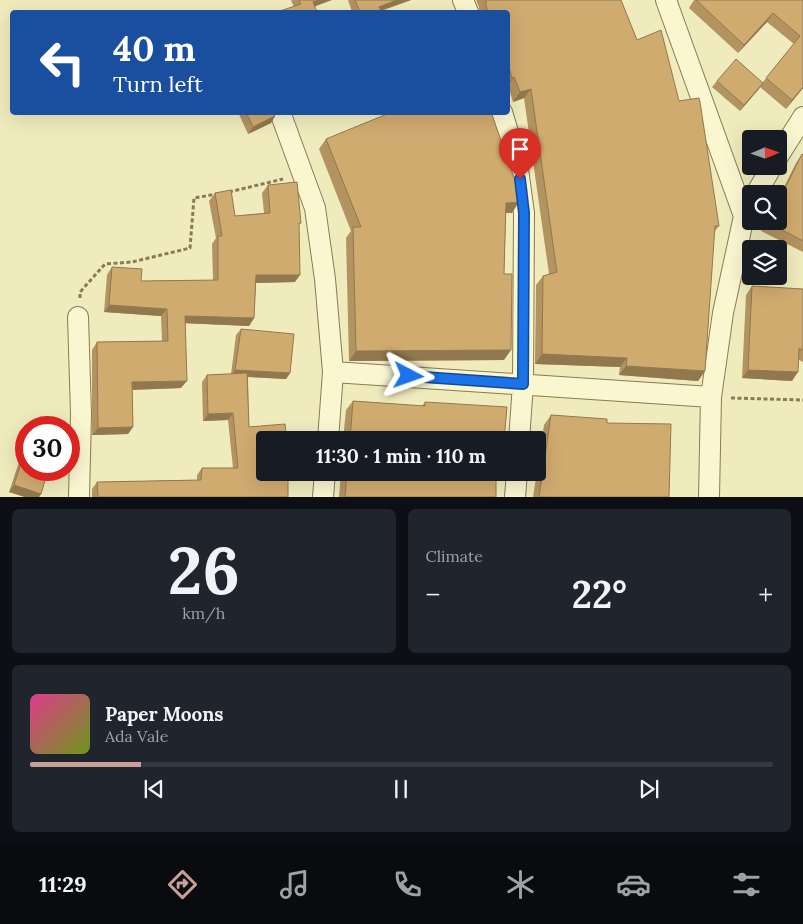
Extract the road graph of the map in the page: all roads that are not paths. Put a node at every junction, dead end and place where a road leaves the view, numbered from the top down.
1 (666, 0) edge
2 (281, 115) edge
3 (503, 115) edge
4 (803, 117) edge
5 (788, 141) edge
6 (742, 196) edge
7 (742, 230) edge
8 (78, 317) road end
9 (332, 372) junction
10 (523, 384) junction
11 (710, 397) junction
12 (329, 431) edge
13 (520, 431) edge
14 (325, 481) edge
15 (516, 481) edge
16 (79, 496) edge
17 (324, 496) edge
18 (515, 496) edge
19 (709, 496) edge

1 - 6 street
2 - 9 street
3 - 10 street
4 - 5 street
7 - 11 street
8 - 16 street
9 - 10 street
9 - 12 street
10 - 11 street
10 - 13 street
11 - 19 street
14 - 17 street
15 - 18 street

